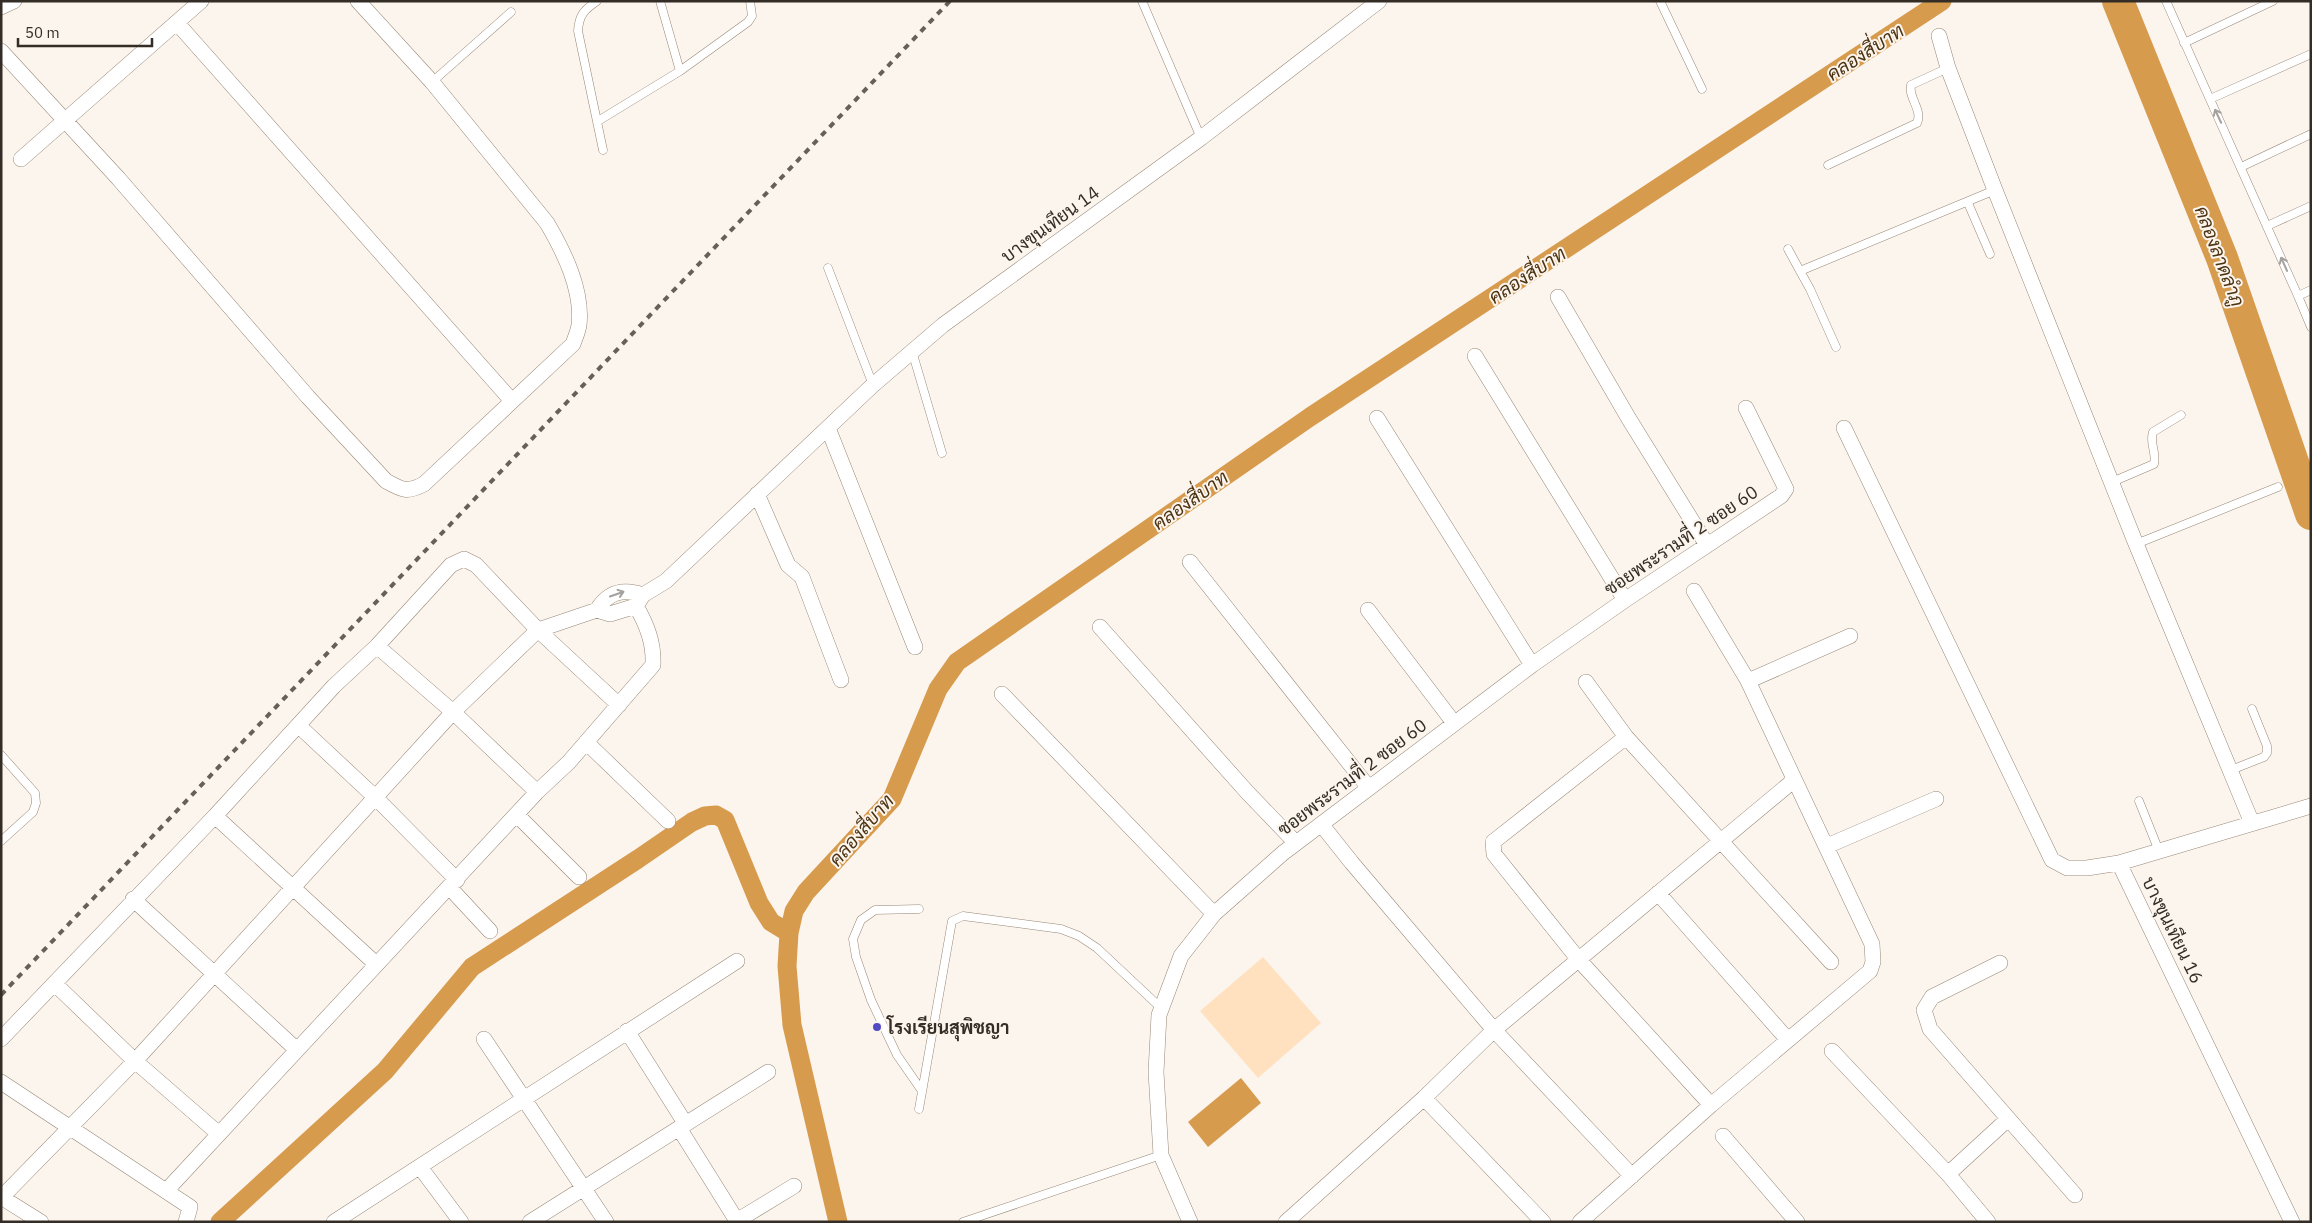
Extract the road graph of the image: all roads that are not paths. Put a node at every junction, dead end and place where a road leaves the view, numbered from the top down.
1 (14, 1) edge
2 (201, 1) edge
3 (358, 1) edge
4 (597, 1) edge
5 (660, 1) edge
6 (750, 1) edge
7 (1142, 1) edge
8 (1379, 1) edge
9 (1660, 1) edge
10 (2166, 1) edge
11 (2273, 1) edge
12 (1, 7) edge
13 (512, 12) dead end
14 (177, 23) junction
15 (1939, 36) dead end
16 (2184, 43) junction
17 (1, 51) edge
18 (2311, 54) edge
19 (1948, 68) junction
20 (680, 71) junction
21 (432, 82) junction
22 (1702, 89) dead end
23 (2210, 99) junction
24 (66, 120) junction
25 (598, 121) junction
26 (2311, 134) edge
27 (1201, 138) junction
28 (603, 150) dead end
29 (21, 159) dead end
30 (1828, 165) dead end
31 (2241, 167) junction
32 (1995, 190) junction
33 (1968, 203) junction
34 (2311, 206) edge
35 (2267, 226) junction
36 (1788, 249) dead end
37 (1990, 254) dead end
38 (828, 268) dead end
39 (1800, 271) junction
40 (2311, 290) edge
41 (2298, 296) junction
42 (1558, 297) dead end
43 (2311, 327) edge
44 (1836, 346) dead end
45 (912, 351) junction
46 (1475, 356) dead end
47 (873, 385) junction
48 (512, 401) junction
49 (1746, 408) dead end
50 (2181, 415) dead end
51 (1377, 418) dead end
52 (828, 428) junction
53 (1844, 428) dead end
54 (942, 453) dead end
55 (2112, 482) junction
56 (2278, 487) dead end
57 (757, 494) junction
58 (2136, 544) junction
59 (1707, 545) junction
60 (1190, 562) dead end
61 (1694, 591) dead end
62 (643, 597) junction
63 (1625, 600) junction
64 (1368, 610) dead end
65 (1100, 627) dead end
66 (538, 630) junction
67 (1850, 636) dead end
68 (377, 646) junction
69 (915, 647) dead end
70 (1532, 664) junction
71 (841, 680) dead end
72 (1748, 681) junction
73 (1586, 682) dead end
74 (1002, 694) dead end
75 (619, 705) junction
76 (2252, 709) dead end
77 (453, 712) junction
78 (1454, 723) junction
79 (299, 726) junction
80 (1626, 737) junction
81 (586, 742) junction
82 (1, 755) edge
83 (2231, 770) junction
84 (1793, 780) junction
85 (1369, 788) junction
86 (537, 792) junction
87 (376, 798) junction
88 (1936, 799) dead end
89 (2139, 801) dead end
90 (2311, 806) edge
91 (517, 815) junction
92 (214, 816) junction
93 (668, 821) dead end
94 (2252, 823) junction
95 (1321, 824) junction
96 (1, 841) edge
97 (1720, 841) junction
98 (1296, 843) junction
99 (1826, 846) junction
100 (2159, 852) junction
101 (2120, 863) junction
102 (579, 877) dead end
103 (453, 884) junction
104 (293, 888) junction
105 (1658, 893) junction
106 (133, 899) junction
107 (920, 909) dead end
108 (1214, 914) junction
109 (490, 931) dead end
110 (1579, 960) junction
111 (737, 961) dead end
112 (1831, 962) dead end
113 (2000, 962) dead end
114 (376, 964) junction
115 (214, 973) junction
116 (54, 984) junction
117 (1161, 1008) junction
118 (1494, 1030) junction
119 (627, 1031) junction
120 (1, 1039) edge
121 (484, 1039) dead end
122 (1788, 1040) junction
123 (297, 1050) junction
124 (1832, 1050) dead end
125 (135, 1060) junction
126 (768, 1072) dead end
127 (1, 1082) edge
128 (922, 1091) junction
129 (524, 1098) junction
130 (1424, 1098) junction
131 (1711, 1106) junction
132 (919, 1109) dead end
133 (2008, 1119) junction
134 (682, 1125) junction
135 (70, 1127) junction
136 (219, 1134) junction
137 (1722, 1136) dead end
138 (1161, 1155) junction
139 (420, 1167) junction
140 (1948, 1174) junction
141 (1632, 1176) junction
142 (794, 1186) dead end
143 (584, 1188) junction
144 (166, 1191) junction
145 (2075, 1195) dead end
146 (1, 1197) edge
147 (736, 1221) edge
148 (41, 1222) edge
149 (186, 1222) edge
150 (334, 1222) edge
151 (461, 1222) edge
152 (530, 1222) edge
153 (606, 1222) edge
154 (963, 1222) edge
155 (1190, 1222) edge
156 (1286, 1222) edge
157 (1543, 1222) edge
158 (1580, 1222) edge
159 (1798, 1222) edge
160 (1988, 1222) edge
161 (2292, 1222) edge

1 - 12 street
2 - 14 street
3 - 21 street
4 - 25 lane
5 - 20 lane
6 - 20 lane
7 - 27 lane
8 - 27 street, บางขุนเทียน 14
9 - 22 lane
10 - 16 lane
11 - 16 lane
13 - 21 lane
14 - 24 street
14 - 48 street
15 - 19 street
16 - 23 lane
17 - 24 street
18 - 23 lane
19 - 30 lane
19 - 32 street
20 - 25 lane
21 - 48 street
31 -> 23 lane
24 - 29 street
24 - 48 street
25 - 28 lane
26 - 31 lane
27 - 45 street, บางขุนเทียน 14
31 - 35 lane
32 - 33 lane
32 - 55 street
33 - 37 lane
33 - 39 lane
34 - 35 lane
41 -> 35 lane
36 - 39 lane
38 - 47 lane
39 - 44 lane
40 - 41 lane
41 - 43 lane
42 - 59 street
45 - 47 street, บางขุนเทียน 14
45 - 54 lane
46 - 63 street
47 - 52 street, บางขุนเทียน 14
49 - 59 street, ซอยพระรามที่ 2 ซอย 60
50 - 55 lane
51 - 70 street
52 - 57 street, บางขุนเทียน 14
52 - 69 street
53 - 101 street
55 - 58 street
56 - 58 lane
57 - 62 street, บางขุนเทียน 14
57 - 71 street
58 - 83 street
59 - 63 street, ซอยพระรามที่ 2 ซอย 60
60 - 85 street
61 - 72 street
62 - 66 street, บางขุนเทียน 14
62 - 75 street
63 - 70 street, ซอยพระรามที่ 2 ซอย 60
64 - 78 street
65 - 98 street
66 - 68 street
66 - 75 street
66 - 77 street
67 - 72 street
68 - 77 street
68 - 79 street
70 - 78 street, ซอยพระรามที่ 2 ซอย 60
72 - 84 street
73 - 80 street
74 - 108 street
75 - 81 street
76 - 83 lane
77 - 86 street
77 - 87 street
78 - 85 street, ซอยพระรามที่ 2 ซอย 60
79 - 87 street
79 - 92 street
80 - 97 street
80 - 110 street
81 - 86 street
81 - 93 street
82 - 96 lane
83 - 94 street
84 - 97 street
84 - 99 street
85 - 95 street, ซอยพระรามที่ 2 ซอย 60
86 - 91 street
87 - 103 street
87 - 104 street
88 - 99 street
89 - 100 lane
90 - 94 street, บางขุนเทียน 16
91 - 102 street
91 - 103 street
92 - 104 street
92 - 106 street
94 - 100 street, บางขุนเทียน 16
95 - 98 street, ซอยพระรามที่ 2 ซอย 60
95 - 118 street
97 - 105 street
97 - 112 street
98 - 108 street, ซอยพระรามที่ 2 ซอย 60
99 - 122 street
100 - 101 street, บางขุนเทียน 16
101 - 161 street, บางขุนเทียน 16
103 - 109 street
103 - 114 street
104 - 114 street
104 - 115 street
105 - 110 street
105 - 122 street
106 - 115 street
106 - 116 street
107 - 128 lane
108 - 117 street, ซอยพระรามที่ 2 ซอย 60
110 - 118 street
110 - 131 street
111 - 119 street
113 - 133 street
114 - 123 street
115 - 123 street
115 - 125 street
116 - 120 street
116 - 125 street
117 - 128 lane
117 - 138 street, ซอยพระรามที่ 2 ซอย 60
118 - 130 street
118 - 141 street
119 - 129 street
119 - 134 street
121 - 129 street
122 - 131 street
123 - 136 street
124 - 140 street
125 - 135 street
125 - 136 street
126 - 134 street
127 - 135 street
128 - 132 lane
129 - 139 street
129 - 143 street
130 - 156 street
130 - 157 street
131 - 141 street
133 - 140 street
133 - 145 street
134 - 143 street
134 - 147 street
135 - 144 street
135 - 146 street
136 - 144 street
137 - 159 street
138 - 154 lane
138 - 155 street, ซอยพระรามที่ 2 ซอย 60
139 - 150 street
139 - 151 street
140 - 160 street
141 - 158 street
142 - 147 street
143 - 152 street
143 - 153 street
144 - 149 street
146 - 148 street

